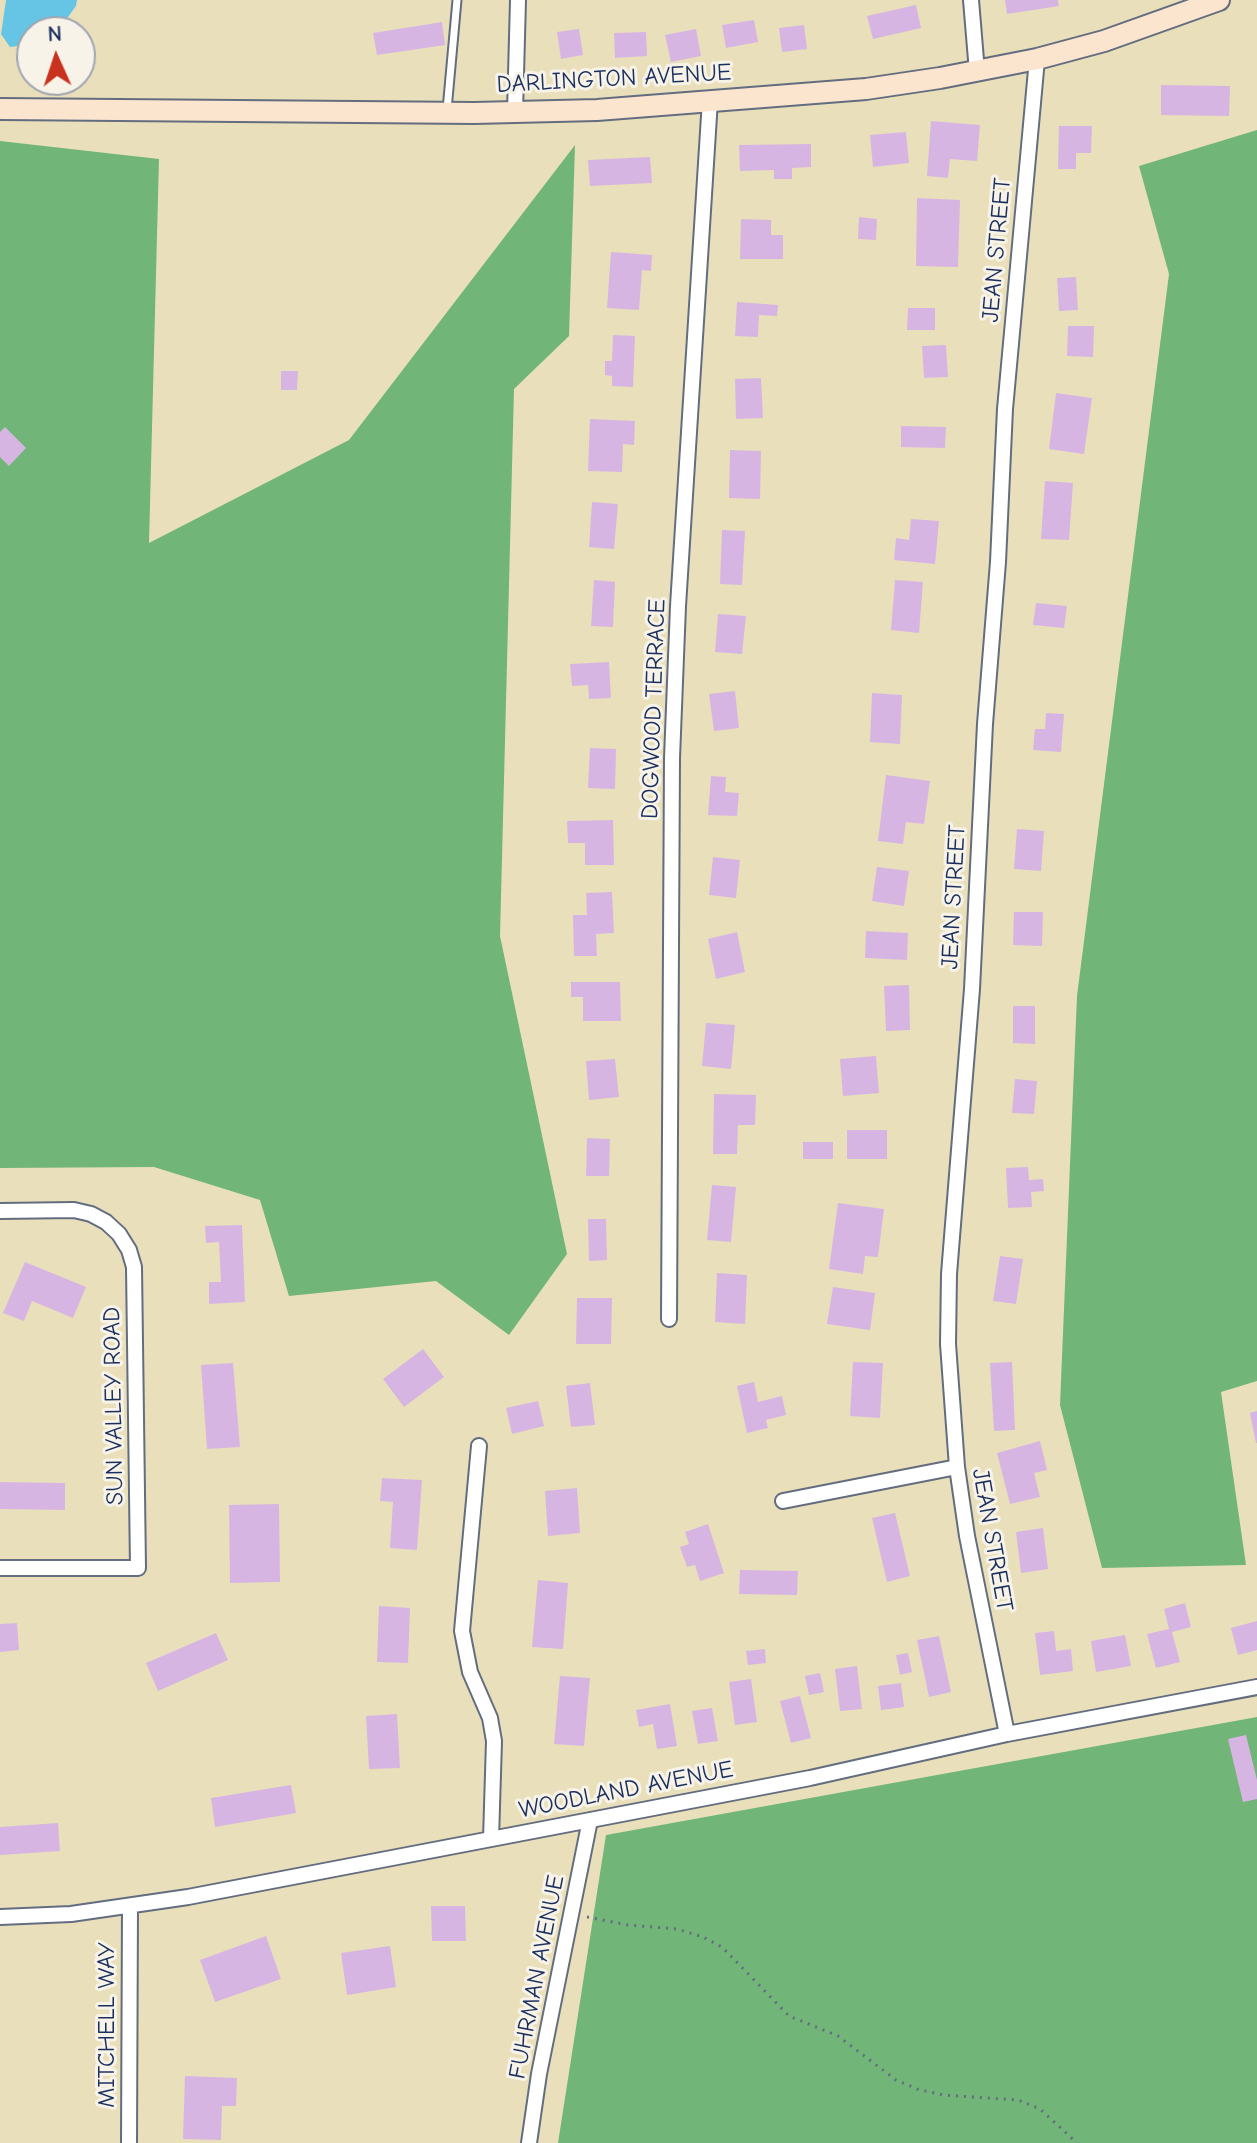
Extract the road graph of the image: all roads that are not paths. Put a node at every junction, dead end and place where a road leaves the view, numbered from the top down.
1 (457, 0) edge
2 (518, 0) edge
3 (971, 0) edge
4 (1212, 2) edge
5 (1037, 59) junction
6 (977, 72) junction
7 (710, 100) junction
8 (0, 109) edge
9 (446, 112) junction
10 (515, 112) junction
11 (0, 1211) edge
12 (669, 1319) dead end
13 (479, 1446) dead end
14 (957, 1467) junction
15 (783, 1501) dead end
16 (0, 1568) edge
17 (1257, 1687) edge
18 (1007, 1734) junction
19 (590, 1820) junction
20 (491, 1839) junction
21 (130, 1907) junction
22 (0, 1917) edge
23 (129, 2143) edge
24 (529, 2143) edge

1 - 9 lane
2 - 10 street
3 - 6 street
4 - 5 main road, DARLINGTON AVENUE
5 - 6 main road, DARLINGTON AVENUE
5 - 14 street, JEAN STREET
6 - 7 main road, DARLINGTON AVENUE
7 - 10 main road, DARLINGTON AVENUE
7 - 12 street, DOGWOOD TERRACE
8 - 9 main road, DARLINGTON AVENUE
9 - 10 main road, DARLINGTON AVENUE
11 - 16 street, SUN VALLEY ROAD
13 - 20 street
14 - 15 street
14 - 18 street, JEAN STREET
17 - 18 street, WOODLAND AVENUE
18 - 19 street, WOODLAND AVENUE
19 - 20 street, WOODLAND AVENUE
19 - 24 street, FUHRMAN AVENUE
20 - 21 street, WOODLAND AVENUE
21 - 22 street, WOODLAND AVENUE
21 - 23 street, MITCHELL WAY

